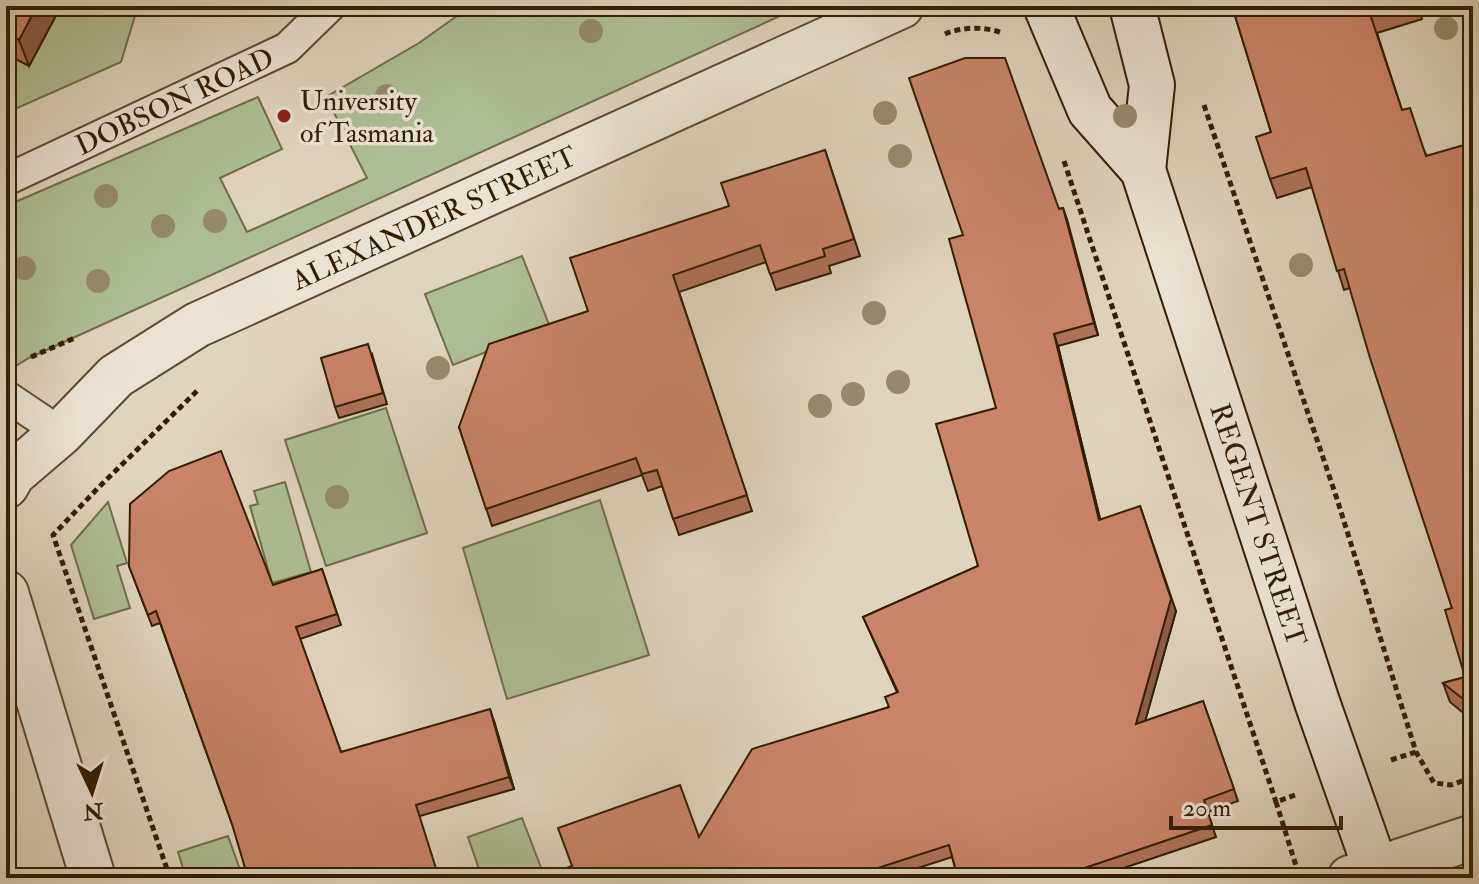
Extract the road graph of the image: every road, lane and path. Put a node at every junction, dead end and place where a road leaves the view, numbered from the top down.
1 (330, 6) edge
2 (901, 6) edge
3 (1046, 6) edge
4 (1132, 6) edge
5 (956, 29) dead end
6 (932, 40) dead end
7 (1200, 95) dead end
8 (1143, 170) junction
9 (6, 180) edge
10 (1071, 184) dead end
11 (204, 384) dead end
12 (6, 396) edge
13 (61, 433) junction
14 (6, 486) edge
15 (6, 593) edge
16 (1473, 777) edge
17 (1276, 802) dead end
18 (1473, 837) edge
19 (1368, 875) edge
20 (93, 878) edge
21 (170, 878) edge

1 - 9 lane, DOBSON ROAD
2 - 13 street, ALEXANDER STREET
3 - 8 street, REGENT STREET
4 - 8 street, REGENT STREET
5 - 6 path
7 - 16 path
8 - 19 street, REGENT STREET
10 - 17 path
11 - 21 path
12 - 13 lane
13 - 14 street, ALEXANDER STREET
15 - 20 street
18 - 19 street

